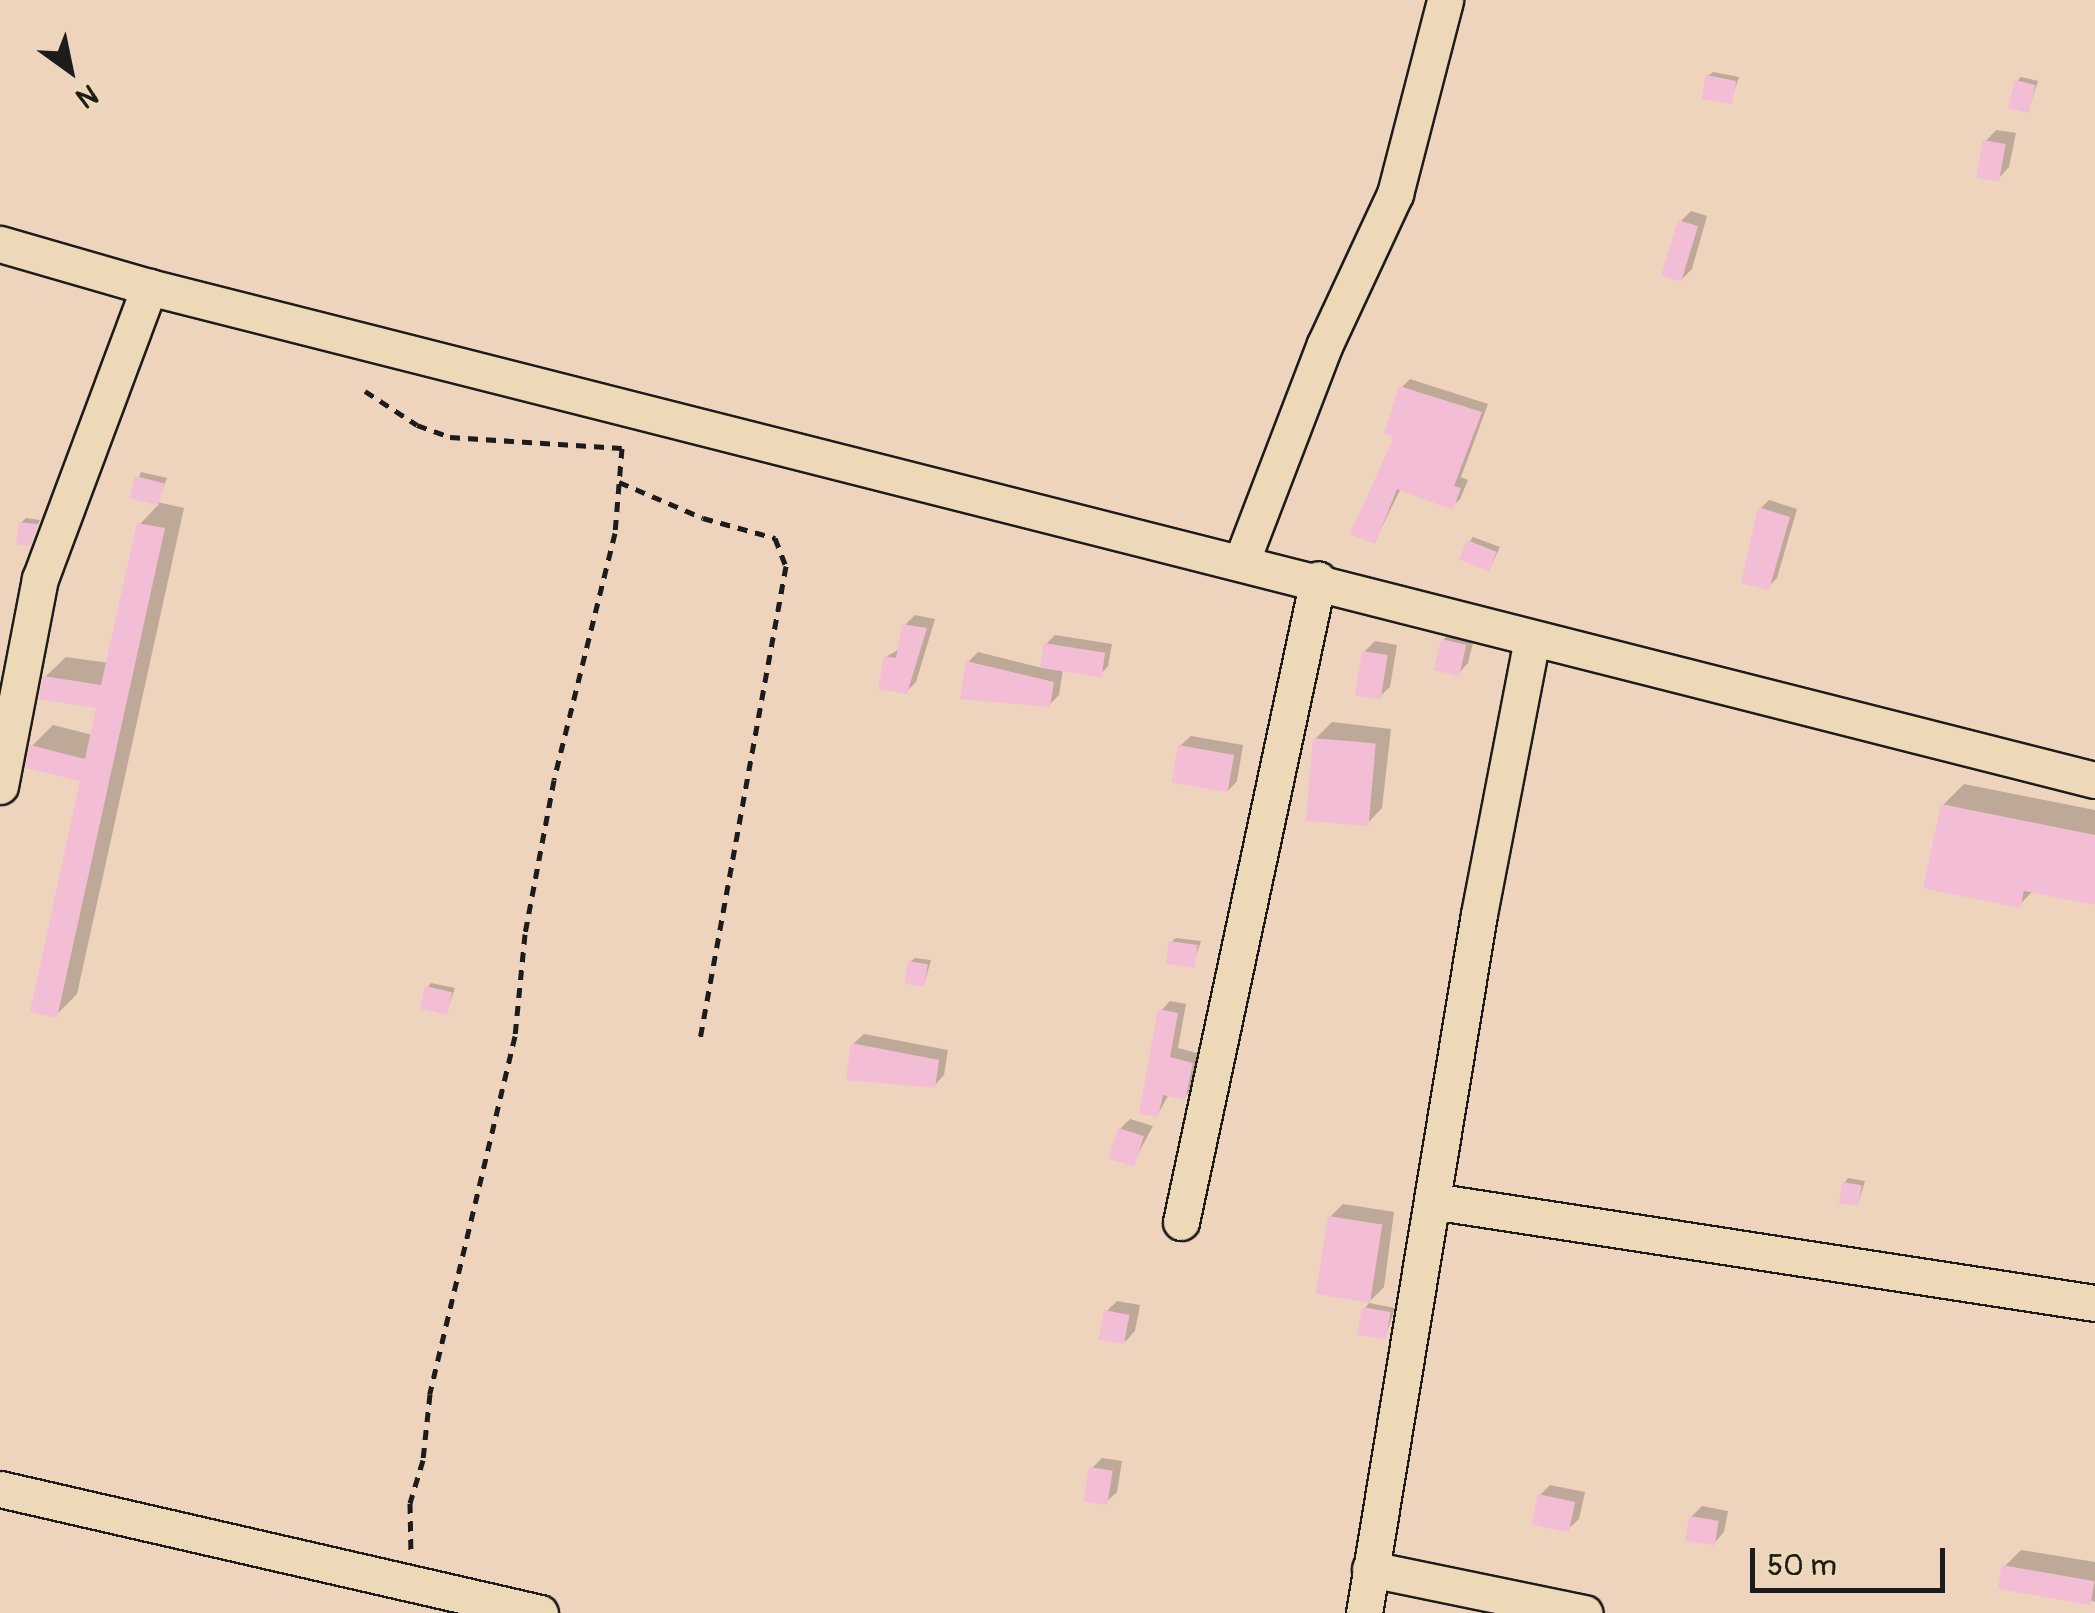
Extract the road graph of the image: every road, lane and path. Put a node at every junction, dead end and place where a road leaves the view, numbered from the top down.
1 (1446, 0) edge
2 (0, 244) edge
3 (148, 287) junction
4 (366, 391) dead end
5 (619, 482) junction
6 (1242, 560) junction
7 (1318, 579) junction
8 (1532, 639) junction
9 (2095, 780) edge
10 (0, 786) edge
11 (700, 1039) dead end
12 (1432, 1201) junction
13 (1182, 1222) dead end
14 (2095, 1304) edge
15 (0, 1489) edge
16 (1370, 1569) junction
17 (405, 1580) junction
18 (540, 1613) edge
19 (1364, 1613) edge
20 (1584, 1613) edge

1 - 6 street
2 - 3 street
3 - 6 street
3 - 10 street
4 - 5 path
5 - 11 path
5 - 17 path
6 - 7 street
7 - 8 street
7 - 13 street
8 - 9 street
8 - 12 street
12 - 14 street
12 - 16 street
15 - 17 street
16 - 19 street
16 - 20 street
17 - 18 street

